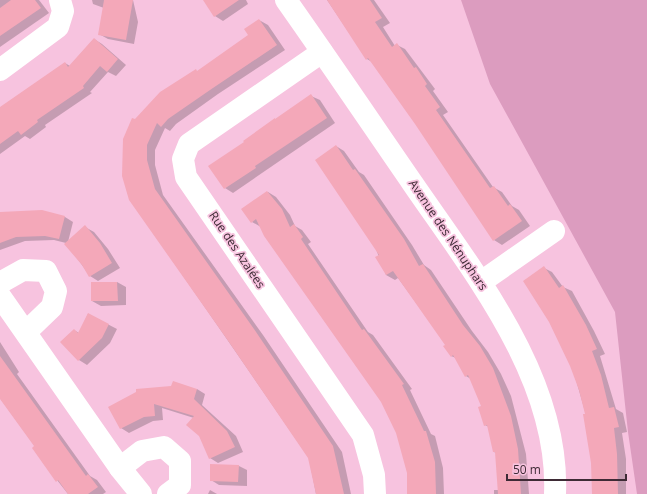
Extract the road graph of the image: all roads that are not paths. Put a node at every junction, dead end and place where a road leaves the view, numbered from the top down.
1 (60, 0) edge
2 (286, 0) edge
3 (322, 52) junction
4 (0, 70) edge
5 (554, 230) dead end
6 (481, 282) junction
7 (0, 283) edge
8 (0, 296) edge
9 (26, 332) junction
10 (120, 468) junction
11 (141, 494) edge
12 (168, 494) edge
13 (375, 494) edge
14 (555, 494) edge

1 - 4 street
2 - 3 street, Avenue des Nénuphars
3 - 6 street, Avenue des Nénuphars
3 - 13 street, Rue des Azalées
5 - 6 street
6 - 14 street, Avenue des Nénuphars
7 - 9 street
8 - 9 street
9 - 10 street
10 - 11 street
10 - 12 street

